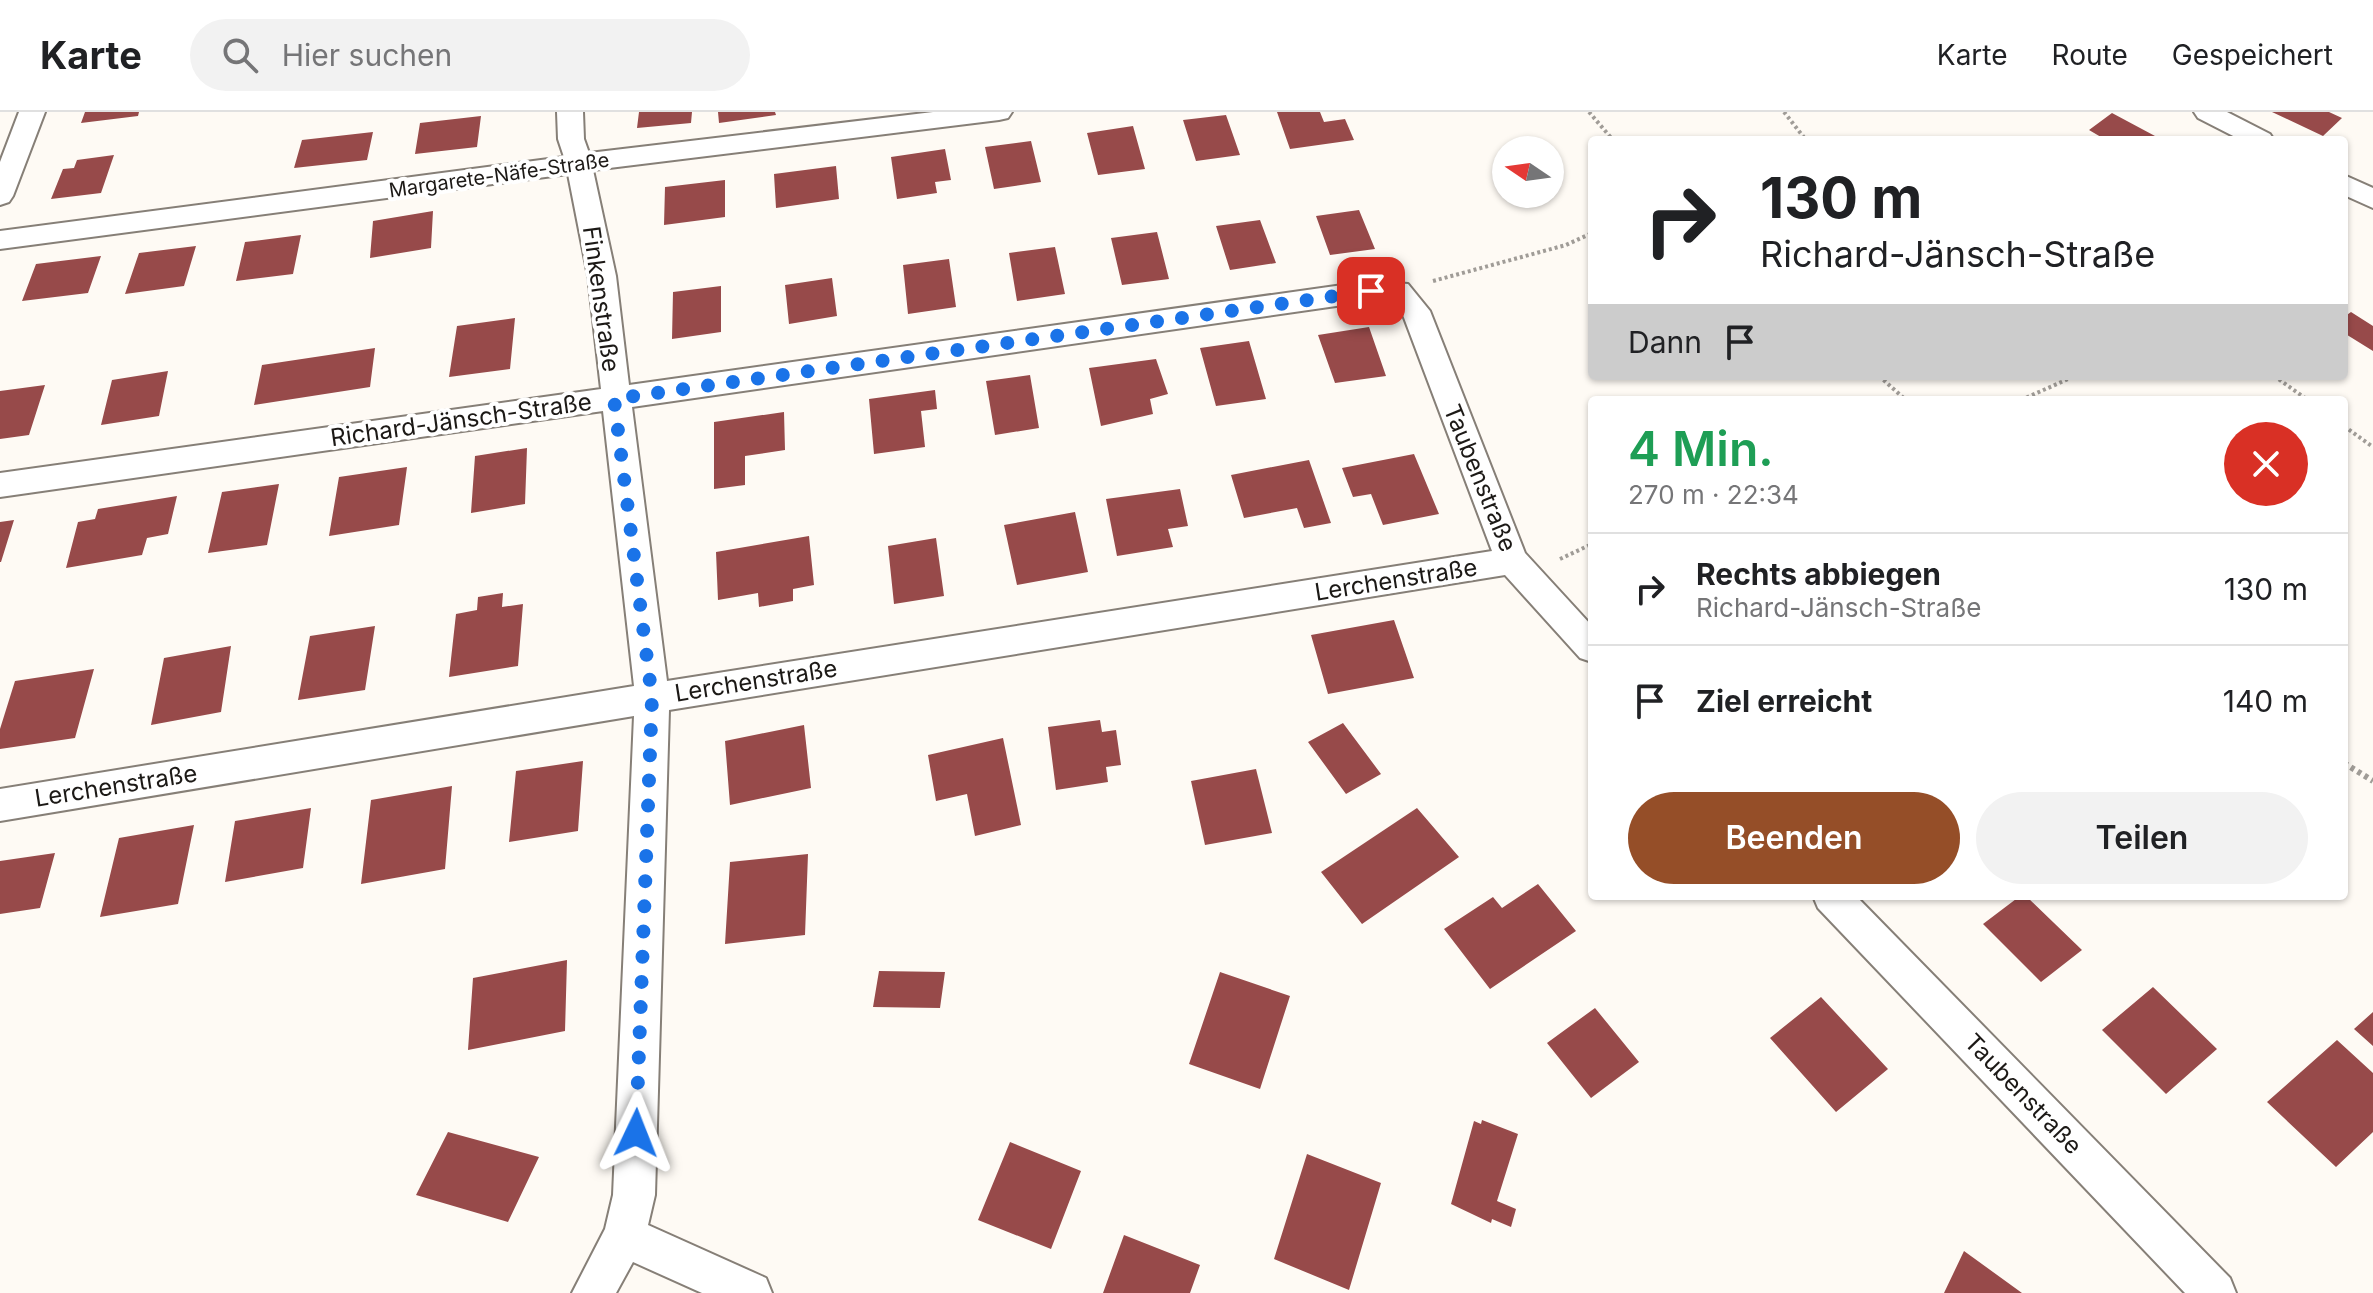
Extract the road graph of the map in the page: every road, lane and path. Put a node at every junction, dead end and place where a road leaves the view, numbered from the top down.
1 (32, 112) edge
2 (570, 112) edge
3 (999, 112) edge
4 (1589, 112) edge
5 (1784, 112) edge
6 (2207, 112) edge
7 (1610, 136) edge
8 (1803, 136) edge
9 (2253, 136) edge
10 (579, 163) junction
11 (2348, 186) edge
12 (0, 196) edge
13 (2373, 199) edge
14 (1588, 235) edge
15 (0, 240) edge
16 (1398, 291) junction
17 (1884, 380) edge
18 (2066, 380) edge
19 (2280, 380) edge
20 (1902, 396) edge
21 (2030, 396) edge
22 (2302, 396) edge
23 (614, 399) junction
24 (2348, 429) edge
25 (2373, 447) edge
26 (0, 485) edge
27 (1512, 561) junction
28 (1588, 644) edge
29 (652, 698) junction
30 (2348, 765) edge
31 (2373, 781) edge
32 (0, 805) edge
33 (1835, 900) edge
34 (624, 1236) junction
35 (593, 1293) edge
36 (751, 1293) edge
37 (2215, 1293) edge

1 - 12 street
2 - 10 street, Finkenstraße
3 - 10 street, Margarete-Näfe-Straße
4 - 7 path
5 - 8 path
6 - 9 street
10 - 15 street, Margarete-Näfe-Straße
10 - 23 street, Finkenstraße
11 - 13 street
14 - 16 path
16 - 23 street, Richard-Jänsch-Straße
16 - 27 street, Taubenstraße
17 - 20 path
18 - 21 path
19 - 22 path
23 - 26 street, Richard-Jänsch-Straße
23 - 29 street, Finkenstraße
24 - 25 path
27 - 28 street, Taubenstraße
27 - 29 street, Lerchenstraße
29 - 32 street, Lerchenstraße
29 - 34 street, Finkenstraße
30 - 31 path
33 - 37 street, Taubenstraße
34 - 35 street, Finkenstraße
34 - 36 street

